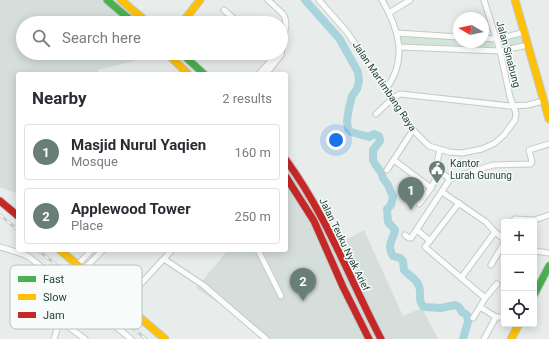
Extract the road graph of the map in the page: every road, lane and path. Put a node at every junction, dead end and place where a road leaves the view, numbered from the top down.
1 (107, 0) edge
2 (121, 0) edge
3 (200, 0) edge
4 (268, 0) edge
5 (319, 0) edge
6 (382, 0) edge
7 (410, 0) edge
8 (484, 0) edge
9 (515, 0) edge
10 (520, 0) edge
11 (224, 10) dead end
12 (390, 13) junction
13 (126, 16) edge
14 (140, 16) edge
15 (187, 16) edge
16 (231, 16) edge
17 (283, 16) edge
18 (525, 32) junction
19 (398, 33) junction
20 (453, 37) edge
21 (489, 38) edge
22 (497, 39) junction
23 (528, 45) junction
24 (400, 47) junction
25 (500, 51) junction
26 (174, 60) edge
27 (189, 60) edge
28 (271, 60) edge
29 (273, 60) edge
30 (186, 72) edge
31 (202, 72) edge
32 (261, 72) edge
33 (267, 72) edge
34 (386, 89) junction
35 (393, 98) junction
36 (546, 103) edge
37 (513, 106) junction
38 (516, 113) joint
39 (376, 114) dead end
40 (549, 120) edge
41 (413, 130) junction
42 (549, 144) edge
43 (440, 150) junction
44 (394, 160) junction
45 (288, 163) edge
46 (388, 170) dead end
47 (439, 172) junction
48 (288, 180) edge
49 (450, 180) junction
50 (431, 188) junction
51 (442, 192) junction
52 (0, 202) edge
53 (459, 203) junction
54 (419, 204) dead end
55 (16, 214) edge
56 (549, 215) edge
57 (537, 219) edge
58 (417, 230) junction
59 (495, 232) junction
60 (405, 235) dead end
61 (501, 237) edge
62 (430, 241) junction
63 (501, 248) edge
64 (0, 249) edge
65 (537, 251) edge
66 (63, 252) edge
67 (90, 252) edge
68 (101, 252) edge
69 (170, 252) edge
70 (259, 252) edge
71 (549, 253) edge
72 (164, 259) junction
73 (78, 264) joint
74 (38, 265) edge
75 (88, 265) edge
76 (491, 266) dead end
77 (549, 266) edge
78 (461, 278) junction
79 (142, 283) edge
80 (497, 284) dead end
81 (536, 291) edge
82 (281, 296) dead end
83 (485, 298) junction
84 (480, 307) junction
85 (501, 316) edge
86 (473, 318) dead end
87 (496, 318) junction
88 (142, 319) edge
89 (516, 327) edge
90 (57, 329) edge
91 (72, 329) edge
92 (118, 329) edge
93 (54, 339) edge
94 (85, 339) edge
95 (131, 339) edge
96 (165, 339) edge
97 (266, 339) edge
98 (369, 339) edge
99 (381, 339) edge
100 (484, 339) edge
101 (511, 339) edge

1 - 13 main road
2 - 14 main road
3 - 15 main road
4 - 17 street
5 - 34 street, Jalan Martimbang Raya
6 - 12 street
7 - 12 street
8 - 22 street, Jalan Sinabung
9 - 18 main road
10 - 36 main road
11 - 16 street
12 - 19 street
18 - 22 street
18 - 23 main road
19 - 20 street
19 - 24 street
21 - 22 street
22 - 25 street, Jalan Sinabung
23 - 25 street
23 - 36 main road
24 - 25 street
24 - 34 street
25 - 37 street, Jalan Sinabung
26 - 30 main road
27 - 31 main road
28 - 32 street
29 - 33 street
34 - 35 street, Jalan Martimbang Raya
35 - 37 street
35 - 39 street
35 - 41 street, Jalan Martimbang Raya
36 - 37 street
36 - 40 main road
37 - 38 street, Jalan Sinabung
38 - 43 street, Jalan Martimbang Raya
41 - 43 street, Jalan Martimbang Raya
41 - 44 street
42 - 49 street
43 - 47 street
44 - 46 street
44 - 50 street
45 - 99 main road, Jalan Teuku Nyak Arief
47 - 49 street
47 - 50 street
48 - 98 main road, Jalan Teuku Nyak Arief
49 - 51 street
50 - 54 street
51 - 53 street
51 - 58 street
52 - 55 main road
53 - 59 street
53 - 62 street
56 - 57 street
58 - 60 street
58 - 62 street
59 - 61 street
59 - 78 street
62 - 78 street
63 - 76 street
64 - 74 street
65 - 71 street
66 - 73 main road
67 - 73 street
68 - 75 street
69 - 72 street
70 - 82 street
72 - 79 street
72 - 97 street
77 - 81 main road
78 - 83 street
80 - 83 street
83 - 84 street
84 - 86 street
84 - 87 street
85 - 87 street
87 - 100 street
88 - 96 main road
89 - 101 main road
90 - 93 street
91 - 94 street
92 - 95 street

